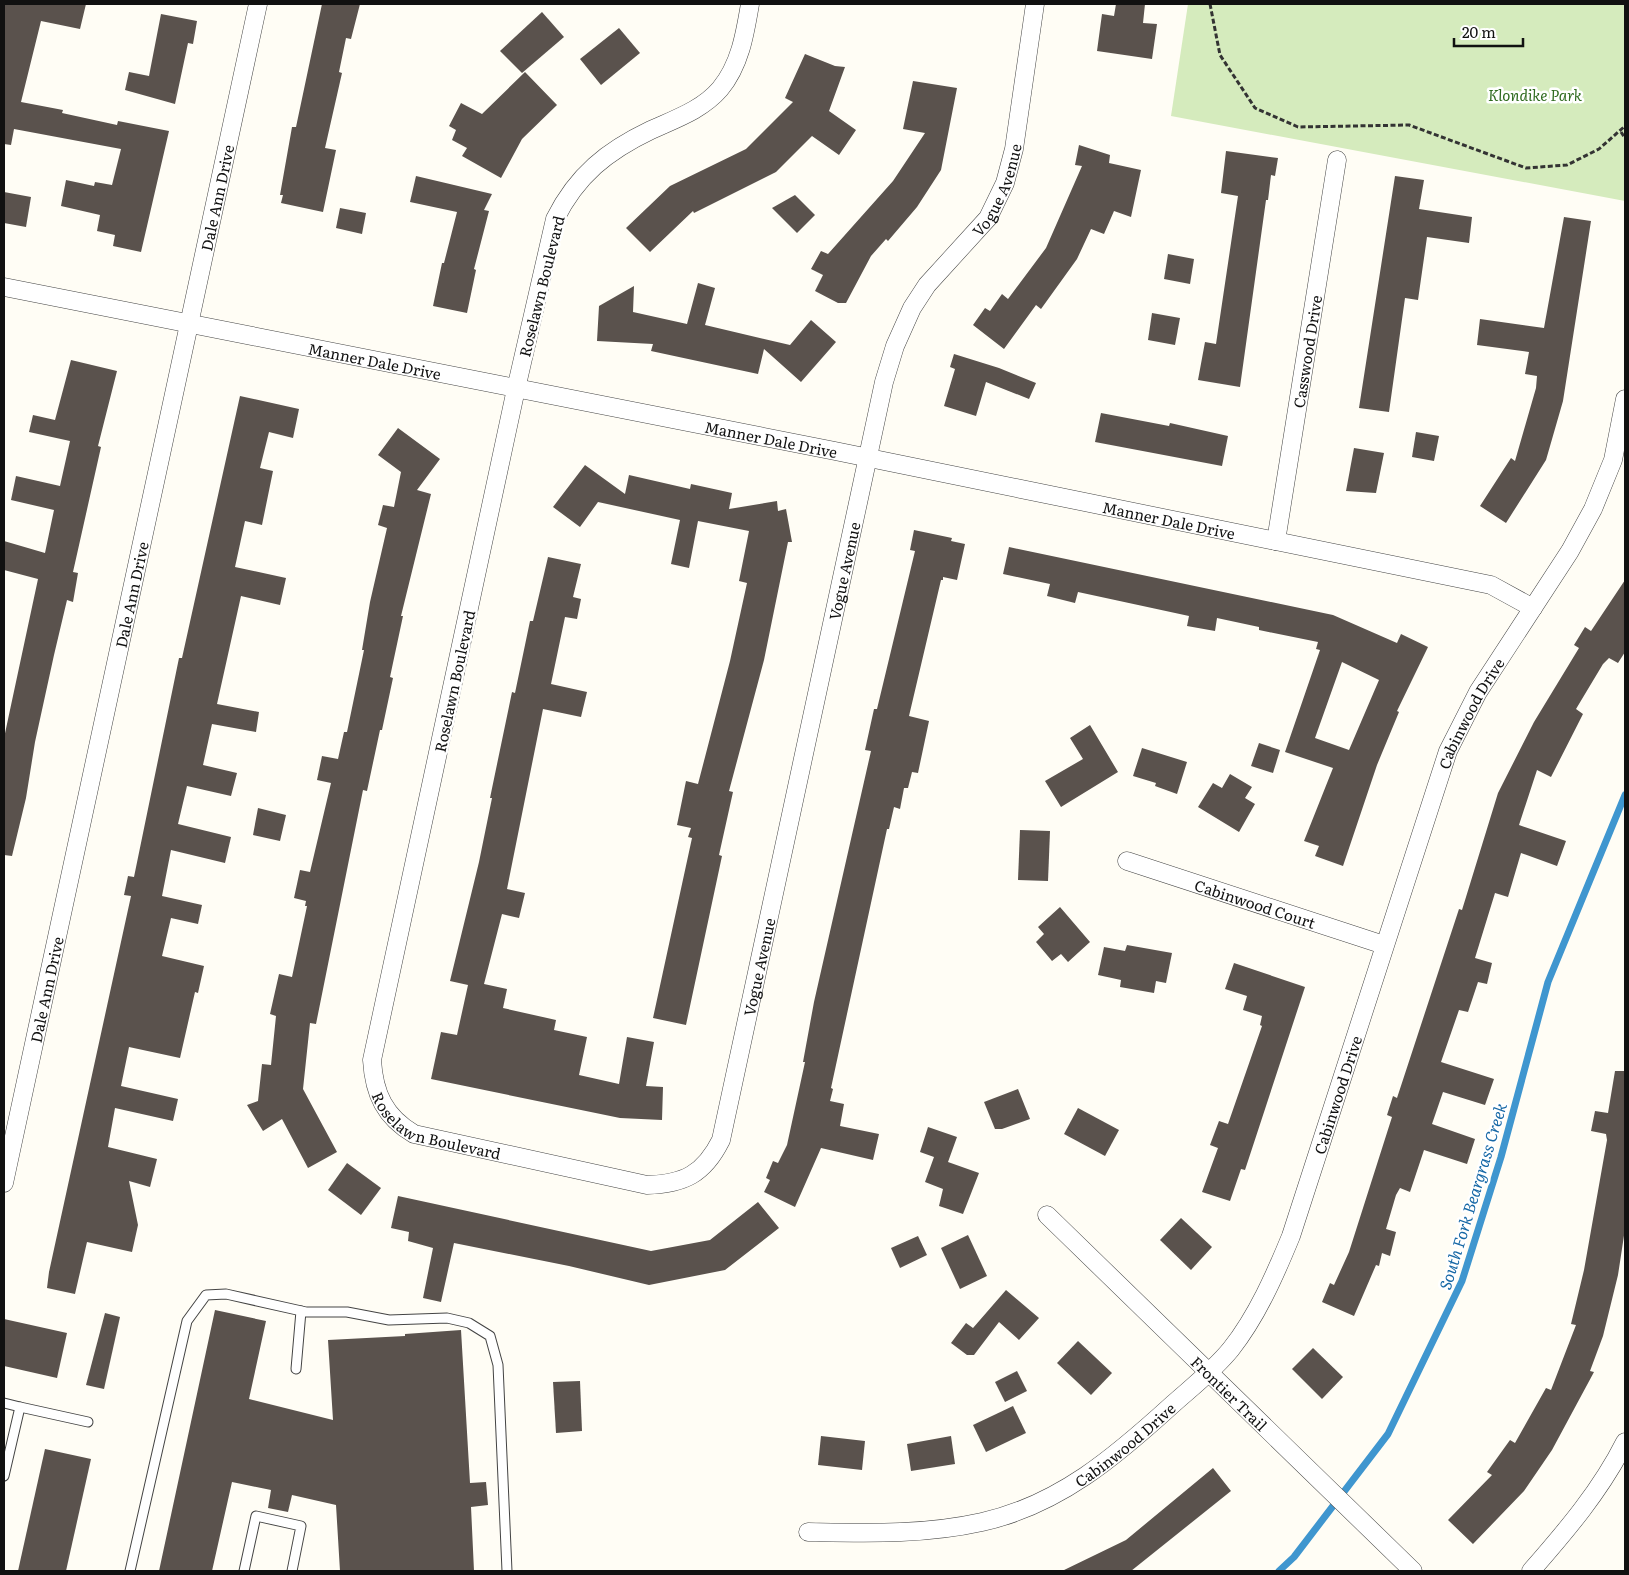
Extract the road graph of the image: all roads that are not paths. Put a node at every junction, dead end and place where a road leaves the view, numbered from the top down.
1 (258, 4) edge
2 (750, 4) edge
3 (1035, 4) edge
4 (1337, 160) dead end
5 (4, 288) edge
6 (188, 324) junction
7 (516, 389) junction
8 (1625, 399) edge
9 (869, 459) junction
10 (1276, 541) junction
11 (1533, 608) junction
12 (1127, 861) dead end
13 (1384, 945) junction
14 (10, 1128) edge
15 (705, 1165) joint
16 (4, 1183) edge
17 (1047, 1215) dead end
18 (301, 1311) junction
19 (296, 1368) dead end
20 (1209, 1372) junction
21 (4, 1403) edge
22 (20, 1407) junction
23 (88, 1422) dead end
24 (1625, 1442) edge
25 (4, 1476) edge
26 (808, 1532) dead end
27 (130, 1571) edge
28 (244, 1571) edge
29 (292, 1571) edge
30 (507, 1571) edge
31 (1414, 1571) edge
32 (1531, 1571) edge

1 - 6 street, Dale Ann Drive
2 - 7 street, Roselawn Boulevard
3 - 9 street, Vogue Avenue
4 - 10 street, Casswood Drive
5 - 6 street, Manner Dale Drive
6 - 7 street, Manner Dale Drive
6 - 14 street, Dale Ann Drive
7 - 9 street, Manner Dale Drive
7 - 15 street, Roselawn Boulevard
8 - 11 street, Cabinwood Drive
9 - 10 street, Manner Dale Drive
9 - 15 street, Vogue Avenue
10 - 11 street, Manner Dale Drive
11 - 13 street, Cabinwood Drive
12 - 13 street, Cabinwood Court
13 - 20 street, Cabinwood Drive
14 - 16 street, Dale Ann Drive
17 - 20 street, Frontier Trail
18 - 19 lane
18 - 27 lane
18 - 30 lane
20 - 26 street, Cabinwood Drive
20 - 31 street, Frontier Trail
21 - 22 lane
22 - 23 lane
22 - 25 lane
24 - 32 street
28 - 29 lane

